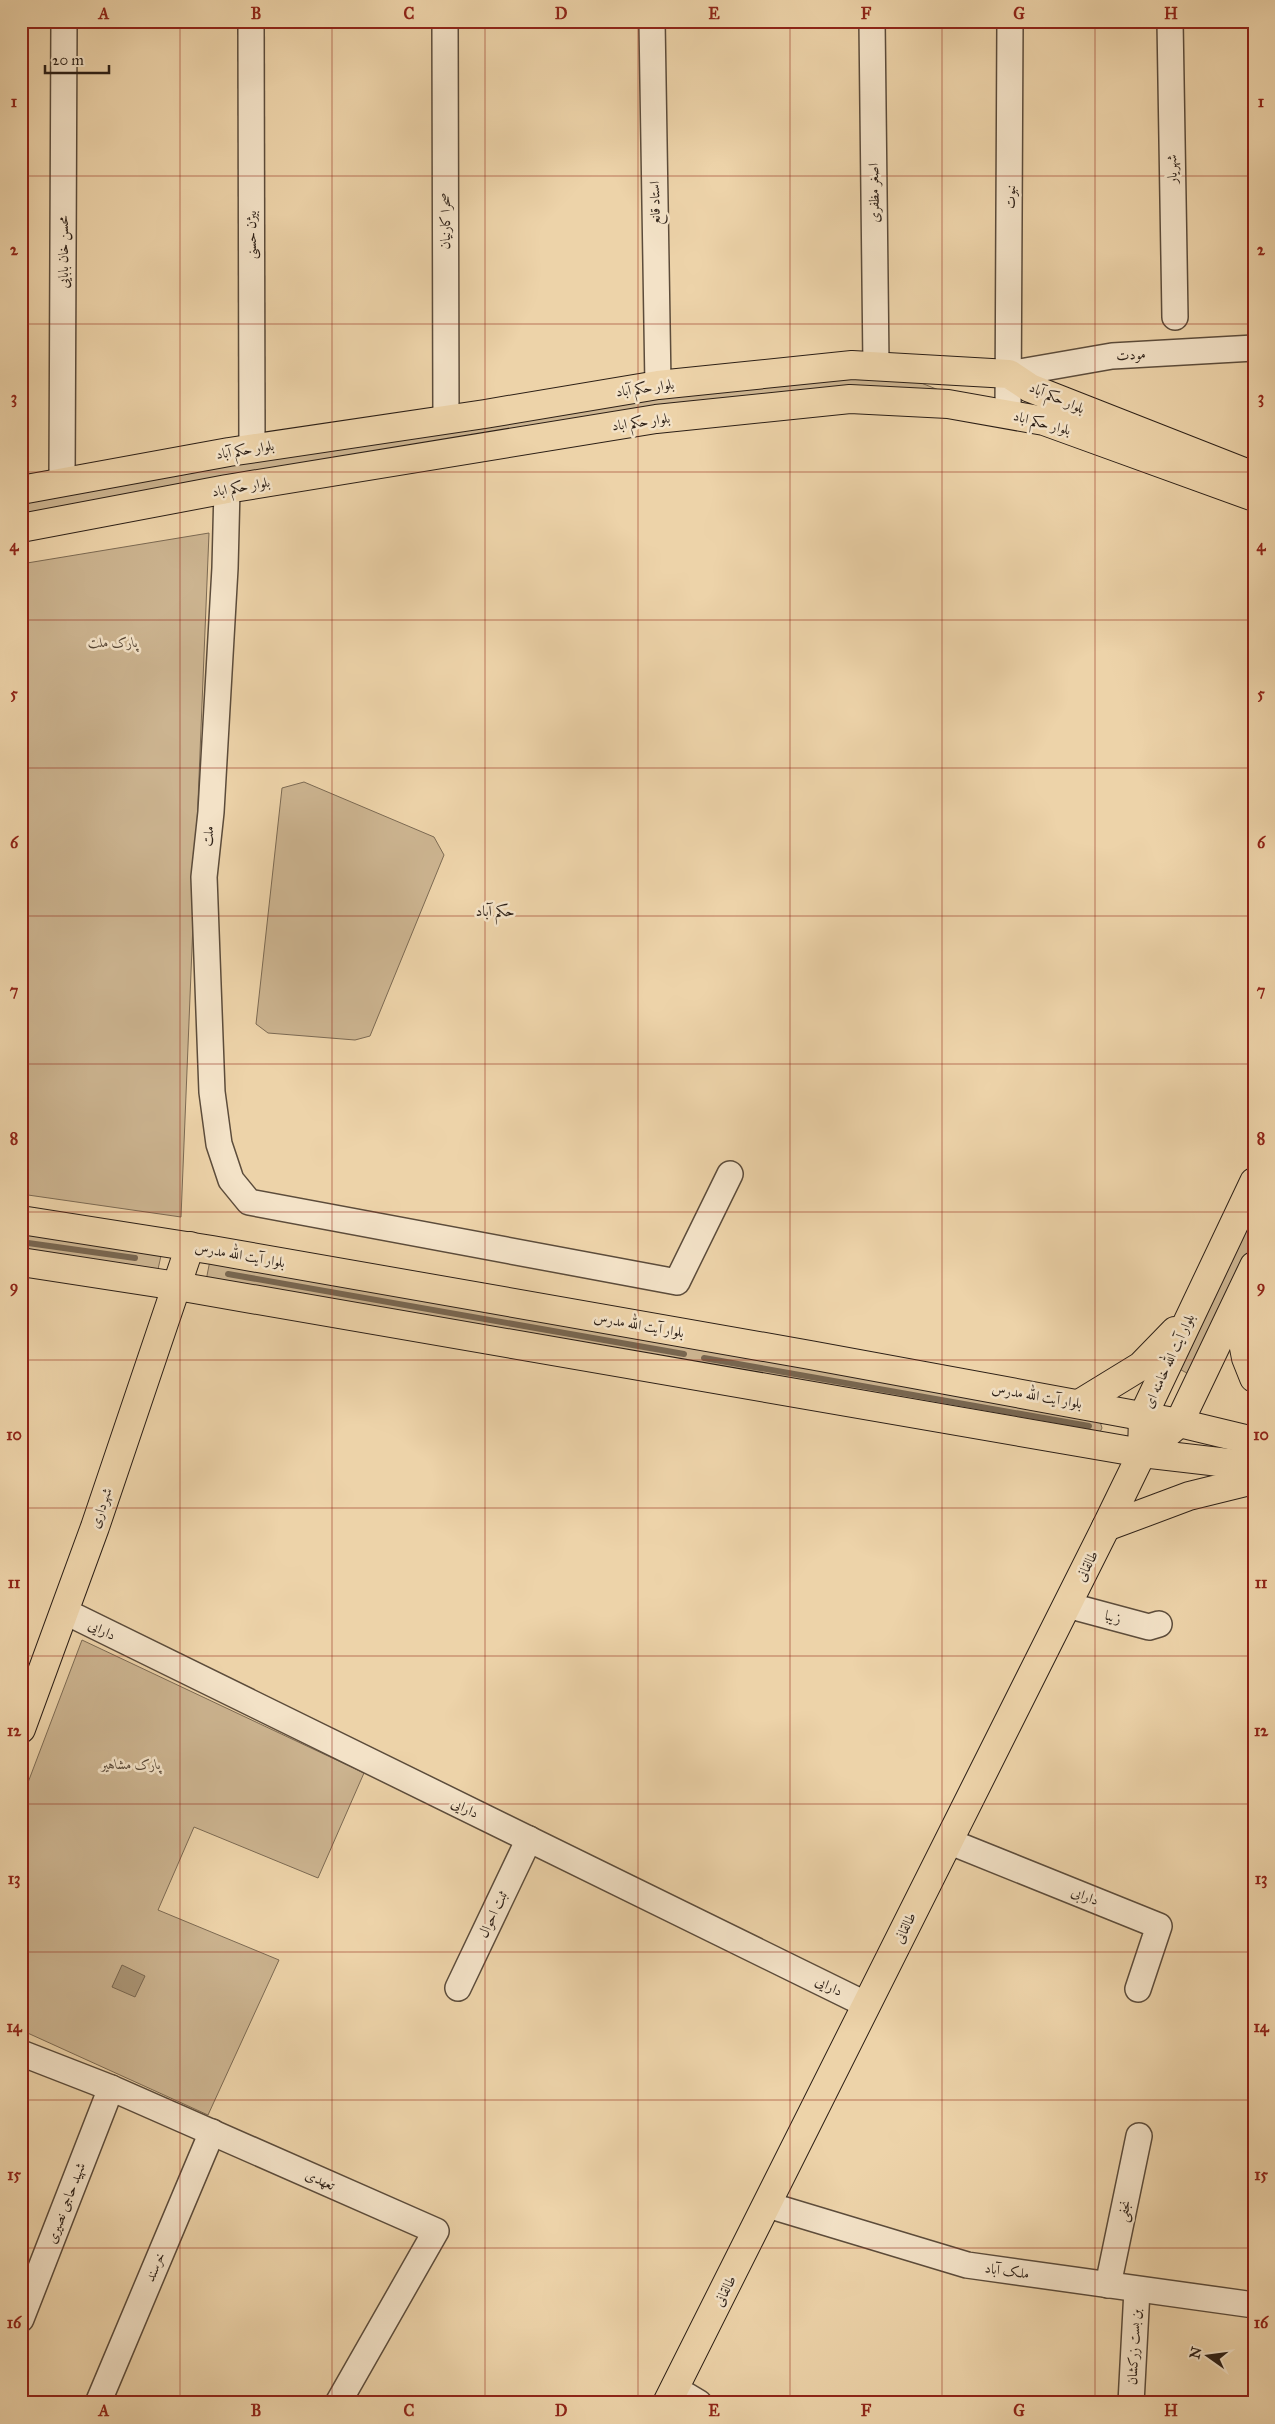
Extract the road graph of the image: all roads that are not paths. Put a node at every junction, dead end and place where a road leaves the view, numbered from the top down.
1 (64, 21) edge
2 (251, 21) edge
3 (445, 21) edge
4 (652, 21) edge
5 (872, 21) edge
6 (1010, 21) edge
7 (1170, 21) edge
8 (1175, 317) dead end
9 (1254, 348) edge
10 (876, 365) junction
11 (1009, 374) junction
12 (658, 385) junction
13 (1008, 414) junction
14 (446, 420) junction
15 (252, 448) junction
16 (1254, 476) edge
17 (62, 482) junction
18 (226, 489) junction
19 (21, 490) edge
20 (1254, 497) edge
21 (21, 528) edge
22 (730, 1174) dead end
23 (1254, 1182) edge
24 (21, 1220) edge
25 (190, 1246) junction
26 (1218, 1257) junction
27 (21, 1262) edge
28 (1253, 1267) edge
29 (176, 1286) junction
30 (1236, 1306) junction
31 (1191, 1314) junction
32 (1254, 1378) edge
33 (1079, 1404) junction
34 (1143, 1416) junction
35 (1179, 1423) junction
36 (1254, 1441) edge
37 (1142, 1453) junction
38 (1254, 1466) edge
39 (1254, 1480) edge
40 (1106, 1527) junction
41 (1067, 1605) junction
42 (64, 1612) junction
43 (1159, 1624) dead end
44 (21, 1728) edge
45 (529, 1839) junction
46 (948, 1841) junction
47 (458, 1988) dead end
48 (1138, 1989) dead end
49 (867, 2005) junction
50 (21, 2053) edge
51 (111, 2088) junction
52 (212, 2132) junction
53 (1139, 2136) dead end
54 (768, 2205) junction
55 (1108, 2285) junction
56 (1137, 2290) junction
57 (1254, 2305) edge
58 (21, 2319) edge
59 (671, 2396) edge
60 (98, 2403) edge
61 (338, 2403) edge
62 (699, 2403) edge
63 (1131, 2403) edge

1 - 17 street, محسن خان بابایی
2 - 15 street, بیژن حسنی
3 - 14 street, صحرا کارنیان
4 - 12 street, استاد قانع
5 - 10 street, اصغر مظفری
6 - 11 street, نبوت
7 - 8 street, شهریار
9 - 11 street, مودت
10 - 11 main road, بلوار حکم آباد
10 - 12 main road, بلوار حکم آباد
11 - 13 street, نبوت
11 - 16 main road, بلوار حکم آباد
12 - 14 main road, بلوار حکم آباد
13 - 18 main road, بلوار حکم اباد
13 - 20 main road, بلوار حکم اباد
14 - 15 main road, بلوار حکم آباد
15 - 17 main road, بلوار حکم آباد
17 - 19 main road, بلوار حکم آباد
18 - 21 main road, بلوار حکم اباد
18 - 22 street, ملت
23 - 26 main road, بلوار آیت الله خامنه ای
24 - 25 main road, بلوار آیت الله مدرس
25 - 29 main road, شهرداری
25 - 33 main road, بلوار آیت الله مدرس
26 - 28 main road
26 - 31 main road, بلوار آیت الله خامنه ای
27 - 29 main road
28 - 30 main road
29 - 37 main road
29 - 42 main road, شهرداری
30 - 32 main road
30 - 35 main road
31 - 33 main road
31 - 34 main road, بلوار آیت الله خامنه ای
33 - 34 main road, بلوار آیت الله مدرس
34 - 35 main road, بلوار آیت الله مدرس
34 - 37 main road, بلوار آیت الله خامنه ای
35 - 36 main road, بلوار آیت الله مدرس
35 - 37 main road
37 - 38 main road
37 - 40 main road, طالقانی
39 - 40 main road
40 - 41 main road, طالقانی
41 - 43 street, زیبا
41 - 46 main road, طالقانی
42 - 44 main road, شهرداری
42 - 45 street, دارایی
45 - 47 street, ثبت احوال
45 - 49 street, دارایی
46 - 48 street, دارابی
46 - 49 main road, طالقانی
49 - 54 main road, طالقانی
50 - 51 street, تعهدی
51 - 52 street, تعهدی
51 - 58 street, شهید حاجی نصیری
52 - 60 street, خرسند
52 - 61 street, تعهدی
53 - 55 street, نجفی
54 - 55 street, ملک آباد
54 - 59 main road, طالقانی
55 - 56 street, ملک آباد
56 - 57 street, ملک آباد
56 - 63 street, بن بست زرکشان
59 - 62 street

